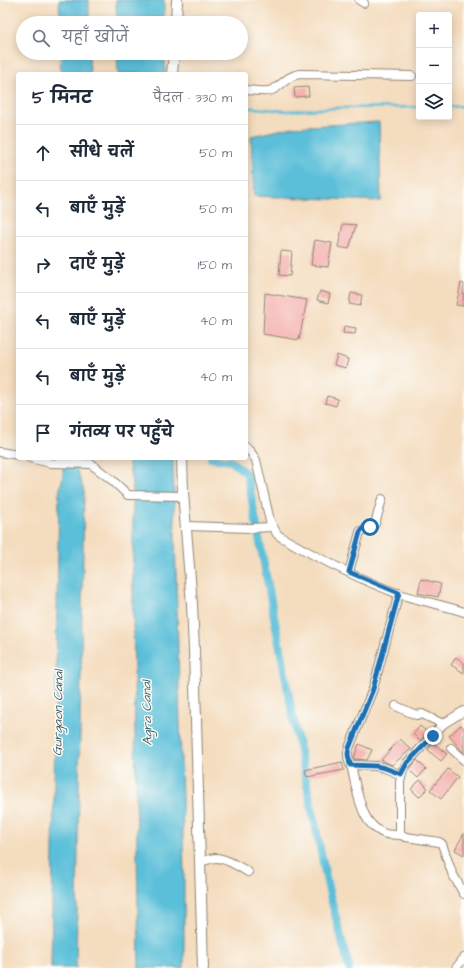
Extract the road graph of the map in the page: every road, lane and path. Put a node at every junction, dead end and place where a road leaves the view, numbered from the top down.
1 (177, 0) edge
2 (176, 16) edge
3 (173, 60) edge
4 (172, 72) edge
5 (412, 76) dead end
6 (248, 90) edge
7 (248, 449) edge
8 (0, 452) edge
9 (16, 455) edge
10 (38, 460) edge
11 (182, 460) edge
12 (184, 496) junction
13 (382, 499) dead end
14 (186, 526) junction
15 (273, 527) junction
16 (349, 572) junction
17 (399, 593) junction
18 (464, 612) edge
19 (396, 706) dead end
20 (464, 711) edge
21 (443, 724) junction
22 (451, 748) dead end
23 (464, 760) edge
24 (350, 765) junction
25 (401, 774) junction
26 (401, 835) junction
27 (200, 862) junction
28 (248, 872) dead end
29 (464, 894) edge
30 (464, 958) edge
31 (203, 968) edge
32 (456, 968) edge

1 - 2 street
3 - 4 street
5 - 6 street
7 - 15 street
8 - 9 street
10 - 12 street
11 - 12 street
12 - 14 street
13 - 16 street
14 - 15 street
14 - 27 street
15 - 16 street
16 - 17 street
17 - 18 street
17 - 24 street
19 - 21 street
20 - 21 street
21 - 25 street
22 - 23 street
24 - 25 street
24 - 26 street
25 - 26 street
26 - 29 street
27 - 28 street
27 - 31 street
30 - 32 street

